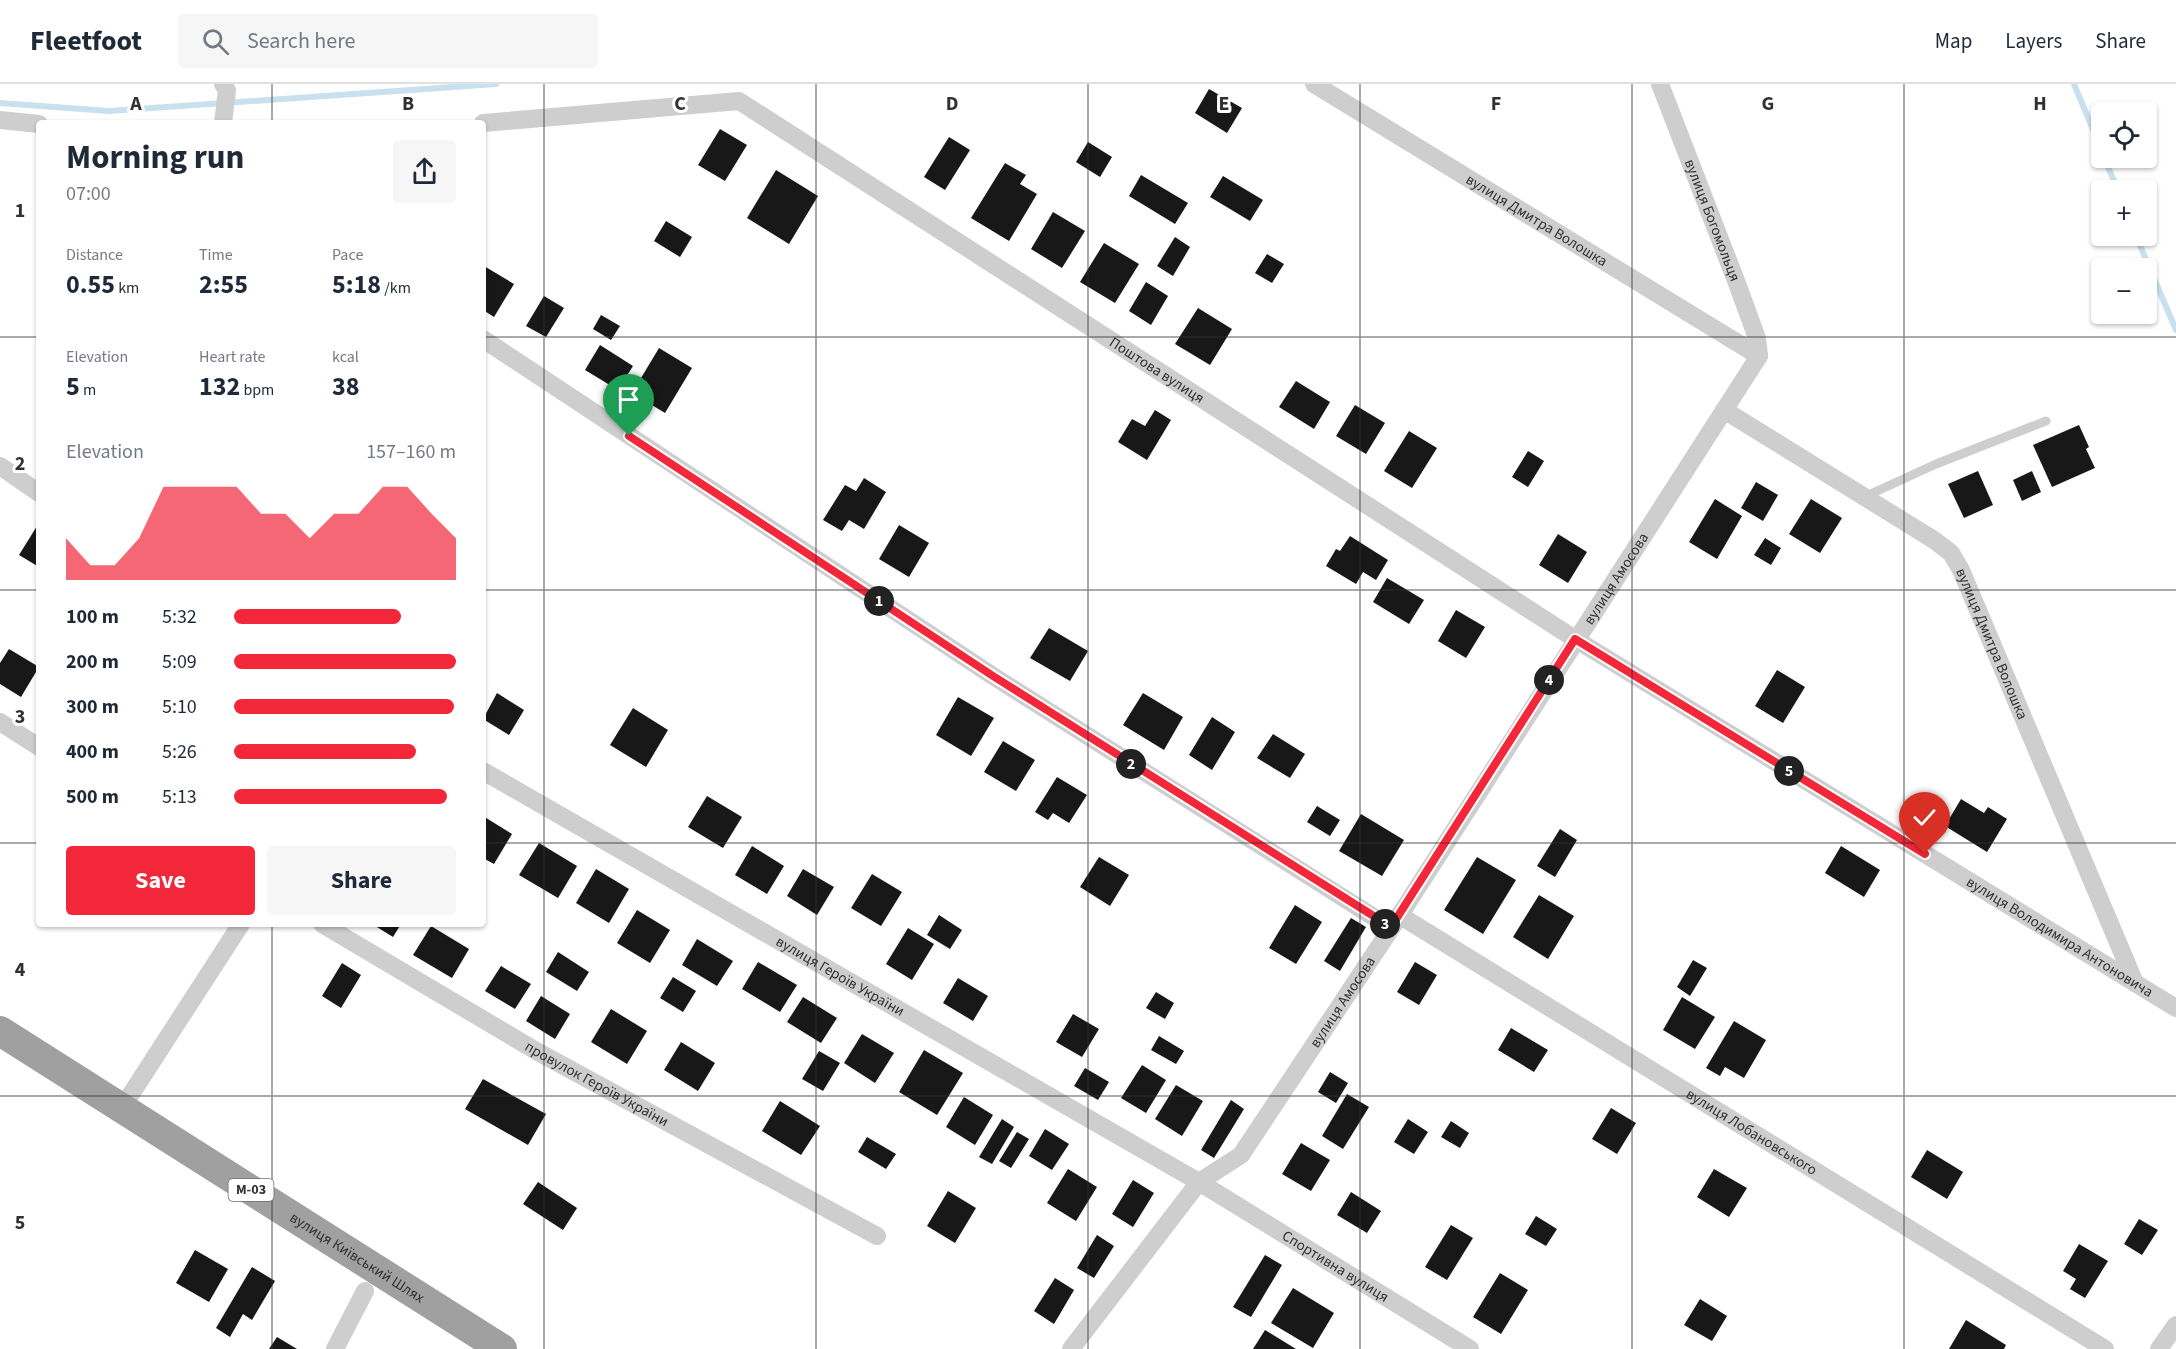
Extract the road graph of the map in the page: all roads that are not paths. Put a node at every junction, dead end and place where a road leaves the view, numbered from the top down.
1 (1314, 84) edge
2 (1660, 84) edge
3 (225, 87) edge
4 (0, 120) edge
5 (223, 120) edge
6 (486, 123) edge
7 (36, 124) edge
8 (486, 341) edge
9 (1759, 356) junction
10 (1724, 410) junction
11 (2046, 421) dead end
12 (0, 466) edge
13 (36, 491) edge
14 (1864, 497) junction
15 (1575, 639) junction
16 (0, 722) edge
17 (36, 745) edge
18 (486, 773) edge
19 (1395, 921) junction
20 (239, 927) edge
21 (327, 927) edge
22 (2134, 983) junction
23 (2176, 1008) edge
24 (0, 1030) edge
25 (122, 1108) junction
26 (1199, 1182) junction
27 (877, 1236) dead end
28 (365, 1291) dead end
29 (2176, 1325) edge
30 (335, 1349) edge
31 (502, 1349) edge
32 (1071, 1349) edge
33 (1470, 1349) edge
34 (2105, 1349) edge
35 (2160, 1349) edge

1 - 9 street, вулиця Дмитра Волошка
2 - 9 street, вулиця Богомольця
3 - 5 street
4 - 7 street
6 - 15 street, Поштова вулиця
8 - 19 street, вулиця Лобановського
9 - 10 street, вулиця Амосова
10 - 14 street, вулиця Дмитра Волошка
10 - 15 street, вулиця Амосова
11 - 14 lane
12 - 13 street
14 - 22 street, вулиця Дмитра Волошка
15 - 19 street, вулиця Амосова
15 - 22 street, вулиця Володимира Антоновича
16 - 17 street
18 - 26 street, вулиця Героїв України
19 - 26 street, вулиця Амосова
19 - 34 street, вулиця Лобановського
20 - 25 street
21 - 27 street, провулок Героїв України
22 - 23 street, вулиця Володимира Антоновича
24 - 25 highway, вулиця Київський Шлях / М-03
25 - 31 highway, вулиця Київський Шлях / М-03
26 - 32 street, вулиця Амосова
26 - 33 street, Спортивна вулиця
28 - 30 street
29 - 35 street

